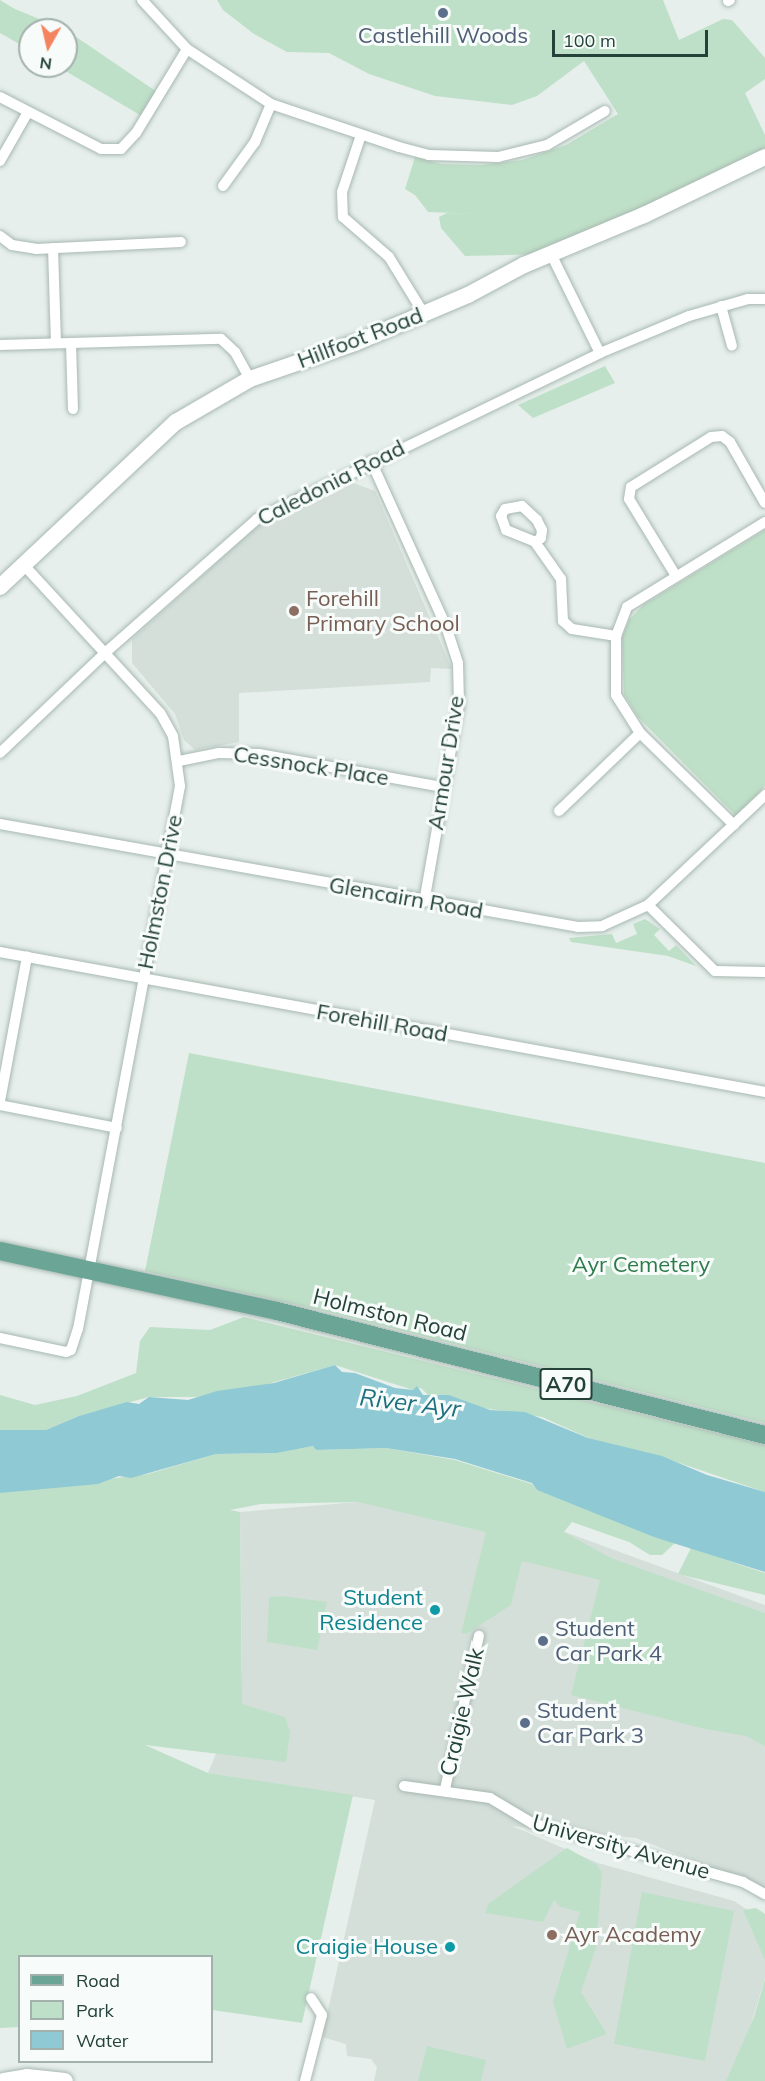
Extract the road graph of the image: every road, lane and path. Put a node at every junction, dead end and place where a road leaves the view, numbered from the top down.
1 (142, 0) edge
2 (188, 49) junction
3 (0, 97) edge
4 (271, 104) junction
5 (604, 111) dead end
6 (28, 112) junction
7 (362, 135) junction
8 (765, 157) edge
9 (0, 161) edge
10 (224, 186) dead end
11 (0, 236) edge
12 (181, 243) dead end
13 (53, 248) junction
14 (551, 254) junction
15 (765, 299) edge
16 (721, 306) junction
17 (424, 314) junction
18 (56, 343) junction
19 (71, 343) junction
20 (0, 345) edge
21 (732, 346) dead end
22 (600, 353) junction
23 (250, 379) junction
24 (73, 409) dead end
25 (371, 461) junction
26 (765, 503) edge
27 (765, 522) edge
28 (535, 542) dead end
29 (24, 565) junction
30 (676, 576) junction
31 (0, 587) edge
32 (616, 636) junction
33 (105, 653) junction
34 (640, 733) junction
35 (0, 753) edge
36 (179, 761) junction
37 (443, 787) junction
38 (765, 795) edge
39 (559, 811) dead end
40 (1, 823) edge
41 (734, 825) junction
42 (166, 855) junction
43 (424, 902) junction
44 (648, 905) junction
45 (0, 952) edge
46 (27, 957) junction
47 (765, 972) edge
48 (143, 980) junction
49 (765, 1092) edge
50 (0, 1103) edge
51 (117, 1128) junction
52 (0, 1251) edge
53 (92, 1272) junction
54 (0, 1338) edge
55 (765, 1435) edge
56 (479, 1636) dead end
57 (404, 1786) dead end
58 (444, 1789) junction
59 (765, 1894) edge
60 (310, 1998) dead end
61 (4, 2081) edge
62 (65, 2081) edge
63 (305, 2081) edge

1 - 2 street
2 - 4 street
2 - 6 street
3 - 6 street
4 - 7 street
4 - 10 street
5 - 7 street
6 - 9 street
7 - 17 street
8 - 14 street, Hillfoot Road
11 - 13 street
12 - 13 street
13 - 18 street
14 - 17 street, Hillfoot Road
14 - 22 street
15 - 16 street, Caledonia Road
16 - 21 street
16 - 22 street, Caledonia Road
17 - 23 street, Hillfoot Road
18 - 19 street
18 - 20 street
19 - 23 street
19 - 24 street
22 - 25 street, Caledonia Road
23 - 29 street, Hillfoot Road
25 - 33 street, Caledonia Road
25 - 37 street, Armour Drive
26 - 30 street
27 - 30 street
28 - 32 street
29 - 31 street, Hillfoot Road
29 - 33 street, Holmston Drive
30 - 32 street
32 - 34 street
33 - 35 street, Caledonia Road
33 - 36 street, Holmston Drive
34 - 39 street
34 - 41 street
36 - 37 street, Cessnock Place
36 - 42 street, Holmston Drive
37 - 43 street, Armour Drive
38 - 41 street, Glencairn Road
40 - 42 street, Glencairn Road
41 - 44 street, Glencairn Road
42 - 43 street, Glencairn Road
42 - 48 street, Holmston Drive
43 - 44 street, Glencairn Road
44 - 47 street
45 - 46 street, Forehill Road
46 - 48 street, Forehill Road
46 - 50 street
48 - 49 street, Forehill Road
48 - 51 street, Holmston Drive
50 - 51 street
51 - 53 street, Holmston Drive
52 - 53 main road, Holmston Road / A70
53 - 54 street, Holmston Drive
53 - 55 main road, Holmston Road / A70
56 - 58 street, Craigie Walk
57 - 58 street, University Avenue
58 - 59 street, University Avenue
60 - 63 street
61 - 62 street

